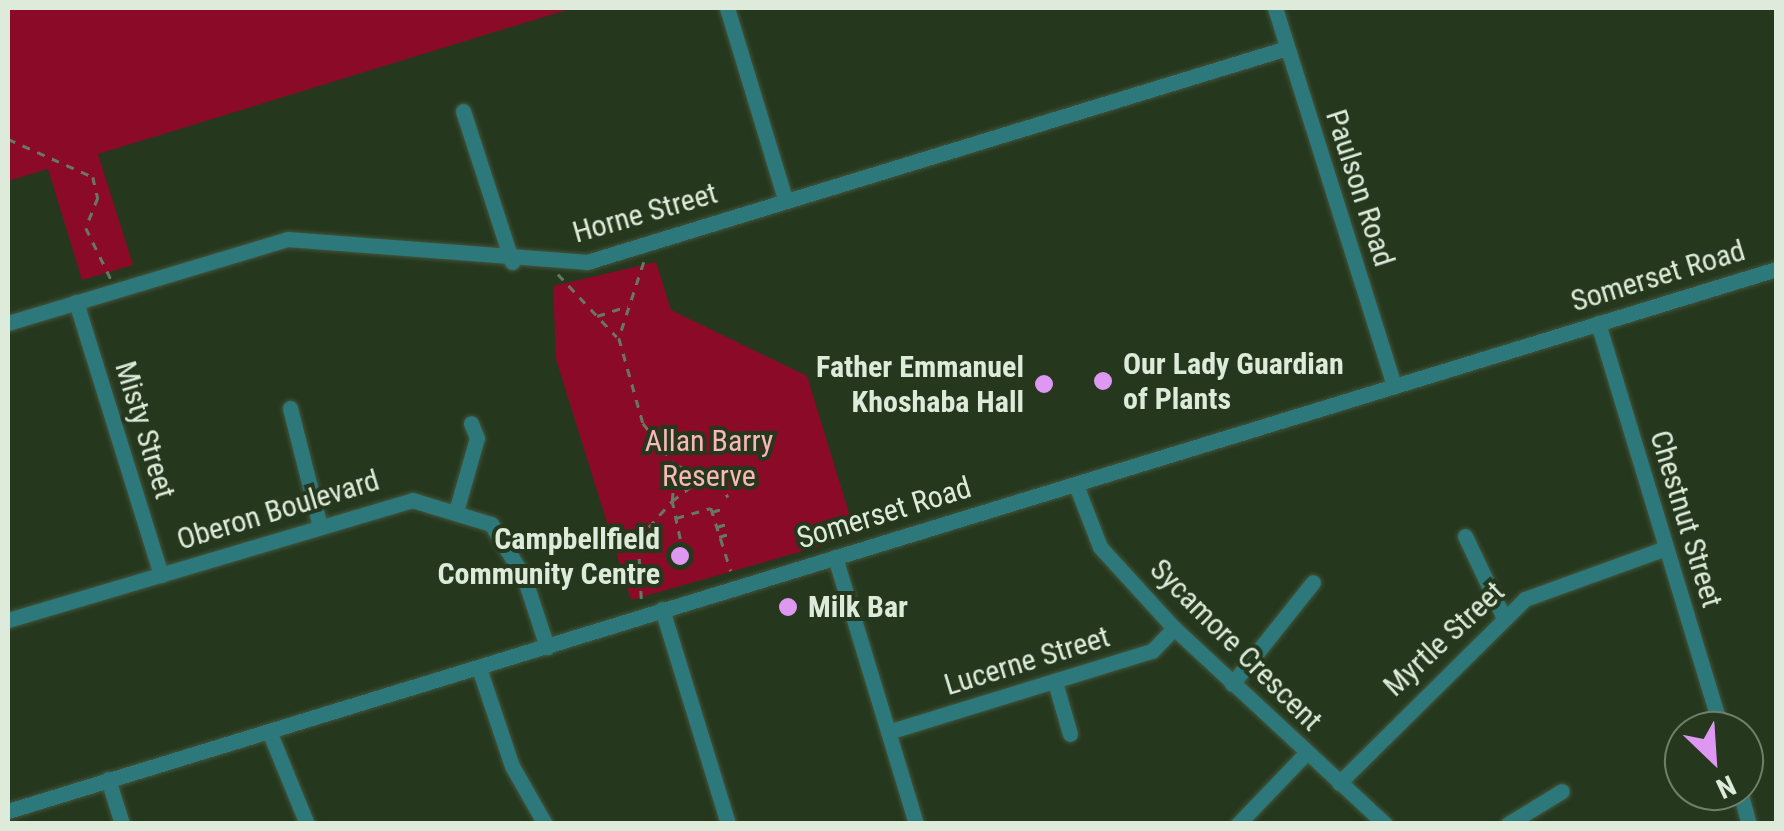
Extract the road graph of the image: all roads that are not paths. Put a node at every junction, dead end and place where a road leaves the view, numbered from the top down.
1 (726, 8) edge
2 (1275, 8) edge
3 (1287, 48) junction
4 (463, 111) dead end
5 (784, 199) junction
6 (512, 262) junction
7 (1776, 269) edge
8 (76, 302) junction
9 (8, 322) edge
10 (1598, 323) junction
11 (1394, 386) junction
12 (290, 408) dead end
13 (471, 423) dead end
14 (1076, 485) junction
15 (457, 508) junction
16 (319, 523) junction
17 (1465, 536) dead end
18 (1666, 548) junction
19 (835, 556) junction
20 (161, 574) junction
21 (1312, 582) dead end
22 (662, 610) junction
23 (1503, 616) junction
24 (8, 619) edge
25 (1174, 628) junction
26 (548, 646) junction
27 (479, 668) junction
28 (1055, 682) junction
29 (1232, 684) junction
30 (1716, 711) edge
31 (269, 732) junction
32 (888, 732) junction
33 (1070, 734) dead end
34 (1306, 754) junction
35 (108, 779) junction
36 (1339, 782) junction
37 (1562, 791) dead end
38 (8, 811) edge
39 (122, 824) edge
40 (306, 824) edge
41 (545, 824) edge
42 (728, 824) edge
43 (916, 824) edge
44 (1238, 824) edge
45 (1385, 824) edge
46 (1508, 824) edge

1 - 5 street
2 - 3 street, Paulson Road
3 - 5 street, Horne Street
3 - 11 street, Paulson Road
4 - 6 street
5 - 6 street, Horne Street
6 - 8 street, Horne Street
7 - 10 street, Somerset Road
8 - 9 street, Horne Street
8 - 20 street, Misty Street
10 - 11 street, Somerset Road
10 - 18 street, Chestnut Street
11 - 14 street, Somerset Road
12 - 16 street
13 - 15 street
14 - 19 street, Somerset Road
14 - 25 street, Sycamore Crescent
15 - 16 street, Oberon Boulevard
15 - 26 street, Oberon Boulevard
16 - 20 street, Oberon Boulevard
17 - 23 street
18 - 23 street, Myrtle Street
18 - 30 street, Chestnut Street
19 - 22 street, Somerset Road
19 - 32 street
20 - 24 street, Oberon Boulevard
21 - 29 street
22 - 26 street, Somerset Road
22 - 42 street
23 - 36 street, Myrtle Street
25 - 28 street, Lucerne Street
25 - 29 street, Sycamore Crescent
26 - 27 street, Somerset Road
27 - 31 street, Somerset Road
27 - 41 street
28 - 32 street, Lucerne Street
28 - 33 street
29 - 34 street, Sycamore Crescent
31 - 35 street, Somerset Road
31 - 40 street
32 - 43 street
34 - 36 street, Sycamore Crescent
34 - 44 street
35 - 38 street, Somerset Road
35 - 39 street
36 - 45 street, Sycamore Crescent
37 - 46 street

